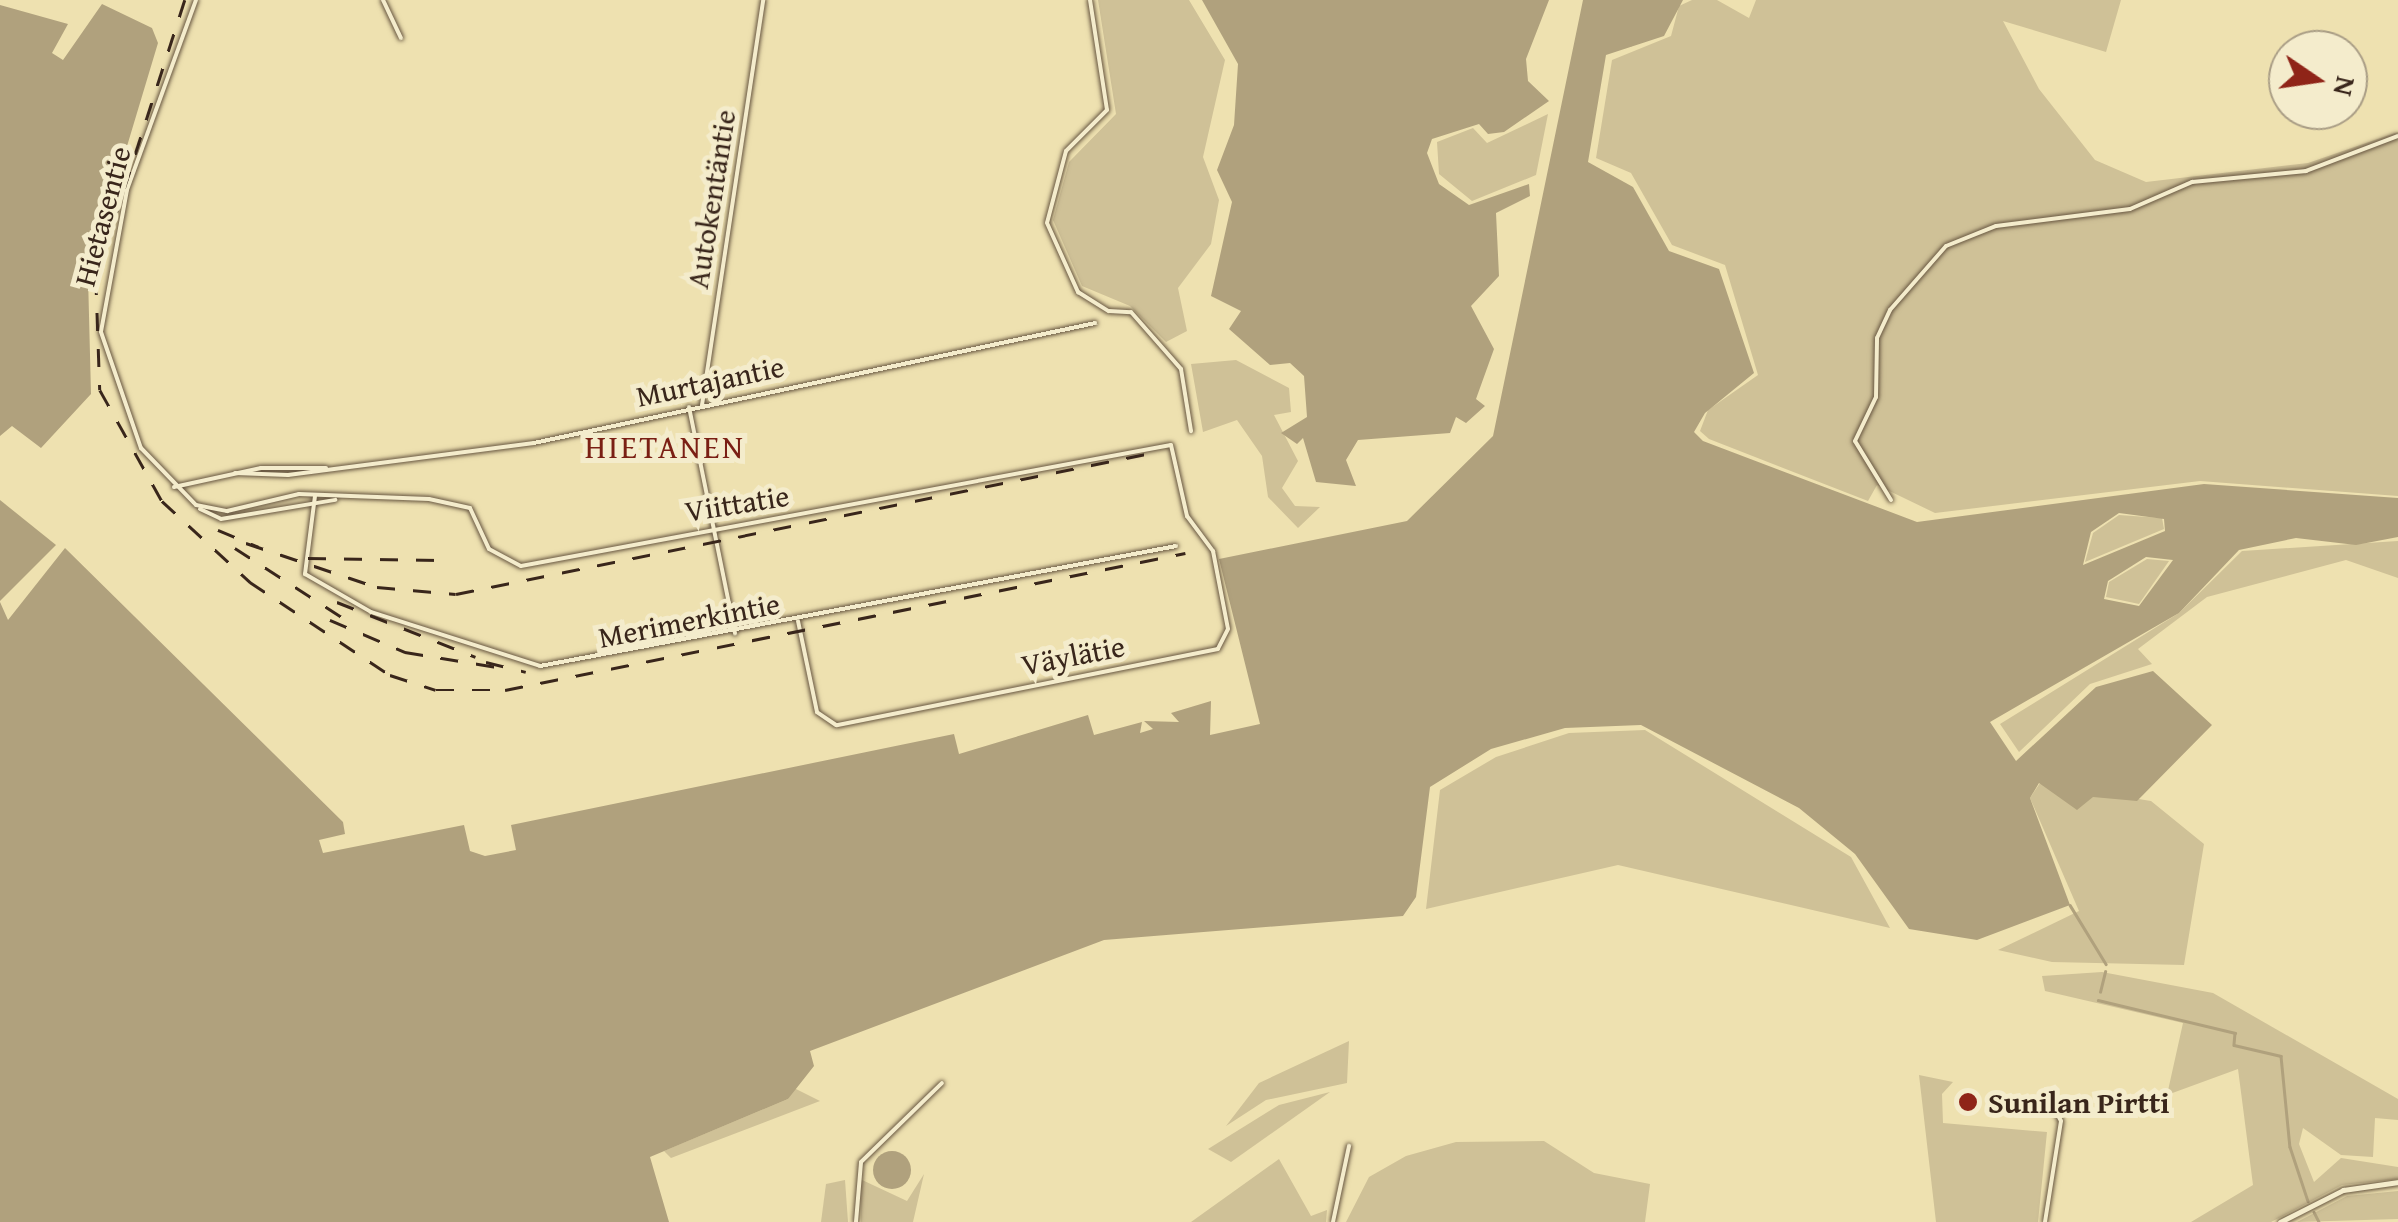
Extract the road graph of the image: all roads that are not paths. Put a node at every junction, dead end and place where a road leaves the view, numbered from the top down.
1 (196, 0) edge
2 (383, 0) edge
3 (763, 0) edge
4 (1090, 0) edge
5 (402, 38) dead end
6 (2398, 136) edge
7 (1095, 323) dead end
8 (702, 405) junction
9 (690, 408) junction
10 (1190, 431) dead end
11 (1172, 445) joint
12 (332, 468) junction
13 (235, 473) junction
14 (174, 487) junction
15 (314, 496) junction
16 (340, 499) junction
17 (1891, 500) dead end
18 (196, 505) junction
19 (315, 506) junction
20 (714, 528) junction
21 (1176, 546) dead end
22 (798, 621) junction
23 (735, 634) junction
24 (942, 1083) dead end
25 (2050, 1100) dead end
26 (1349, 1146) dead end
27 (2398, 1182) edge
28 (856, 1222) edge
29 (1333, 1222) edge
30 (2045, 1222) edge
31 (2280, 1222) edge

1 - 14 street, Hietasentie
2 - 5 street
3 - 8 street, Autokentäntie
4 - 10 street
6 - 17 street
7 - 8 street, Murtajantie
8 - 9 street, Murtajantie
9 - 12 street, Murtajantie
9 - 20 street
11 - 20 street, Viittatie
11 - 22 street, Väylätie
12 - 13 street
12 - 13 street
13 - 14 street
14 - 18 street, Viittatie
15 - 16 street, Viittatie
15 - 18 street, Viittatie
15 - 19 street, Merimerkintie
16 - 19 street, Viittatie
16 - 20 street, Viittatie
18 - 19 street, Viittatie
19 - 23 street, Merimerkintie
20 - 23 street
21 - 22 street, Merimerkintie
22 - 23 street, Merimerkintie
24 - 28 street
25 - 30 street
26 - 29 street
27 - 31 street

